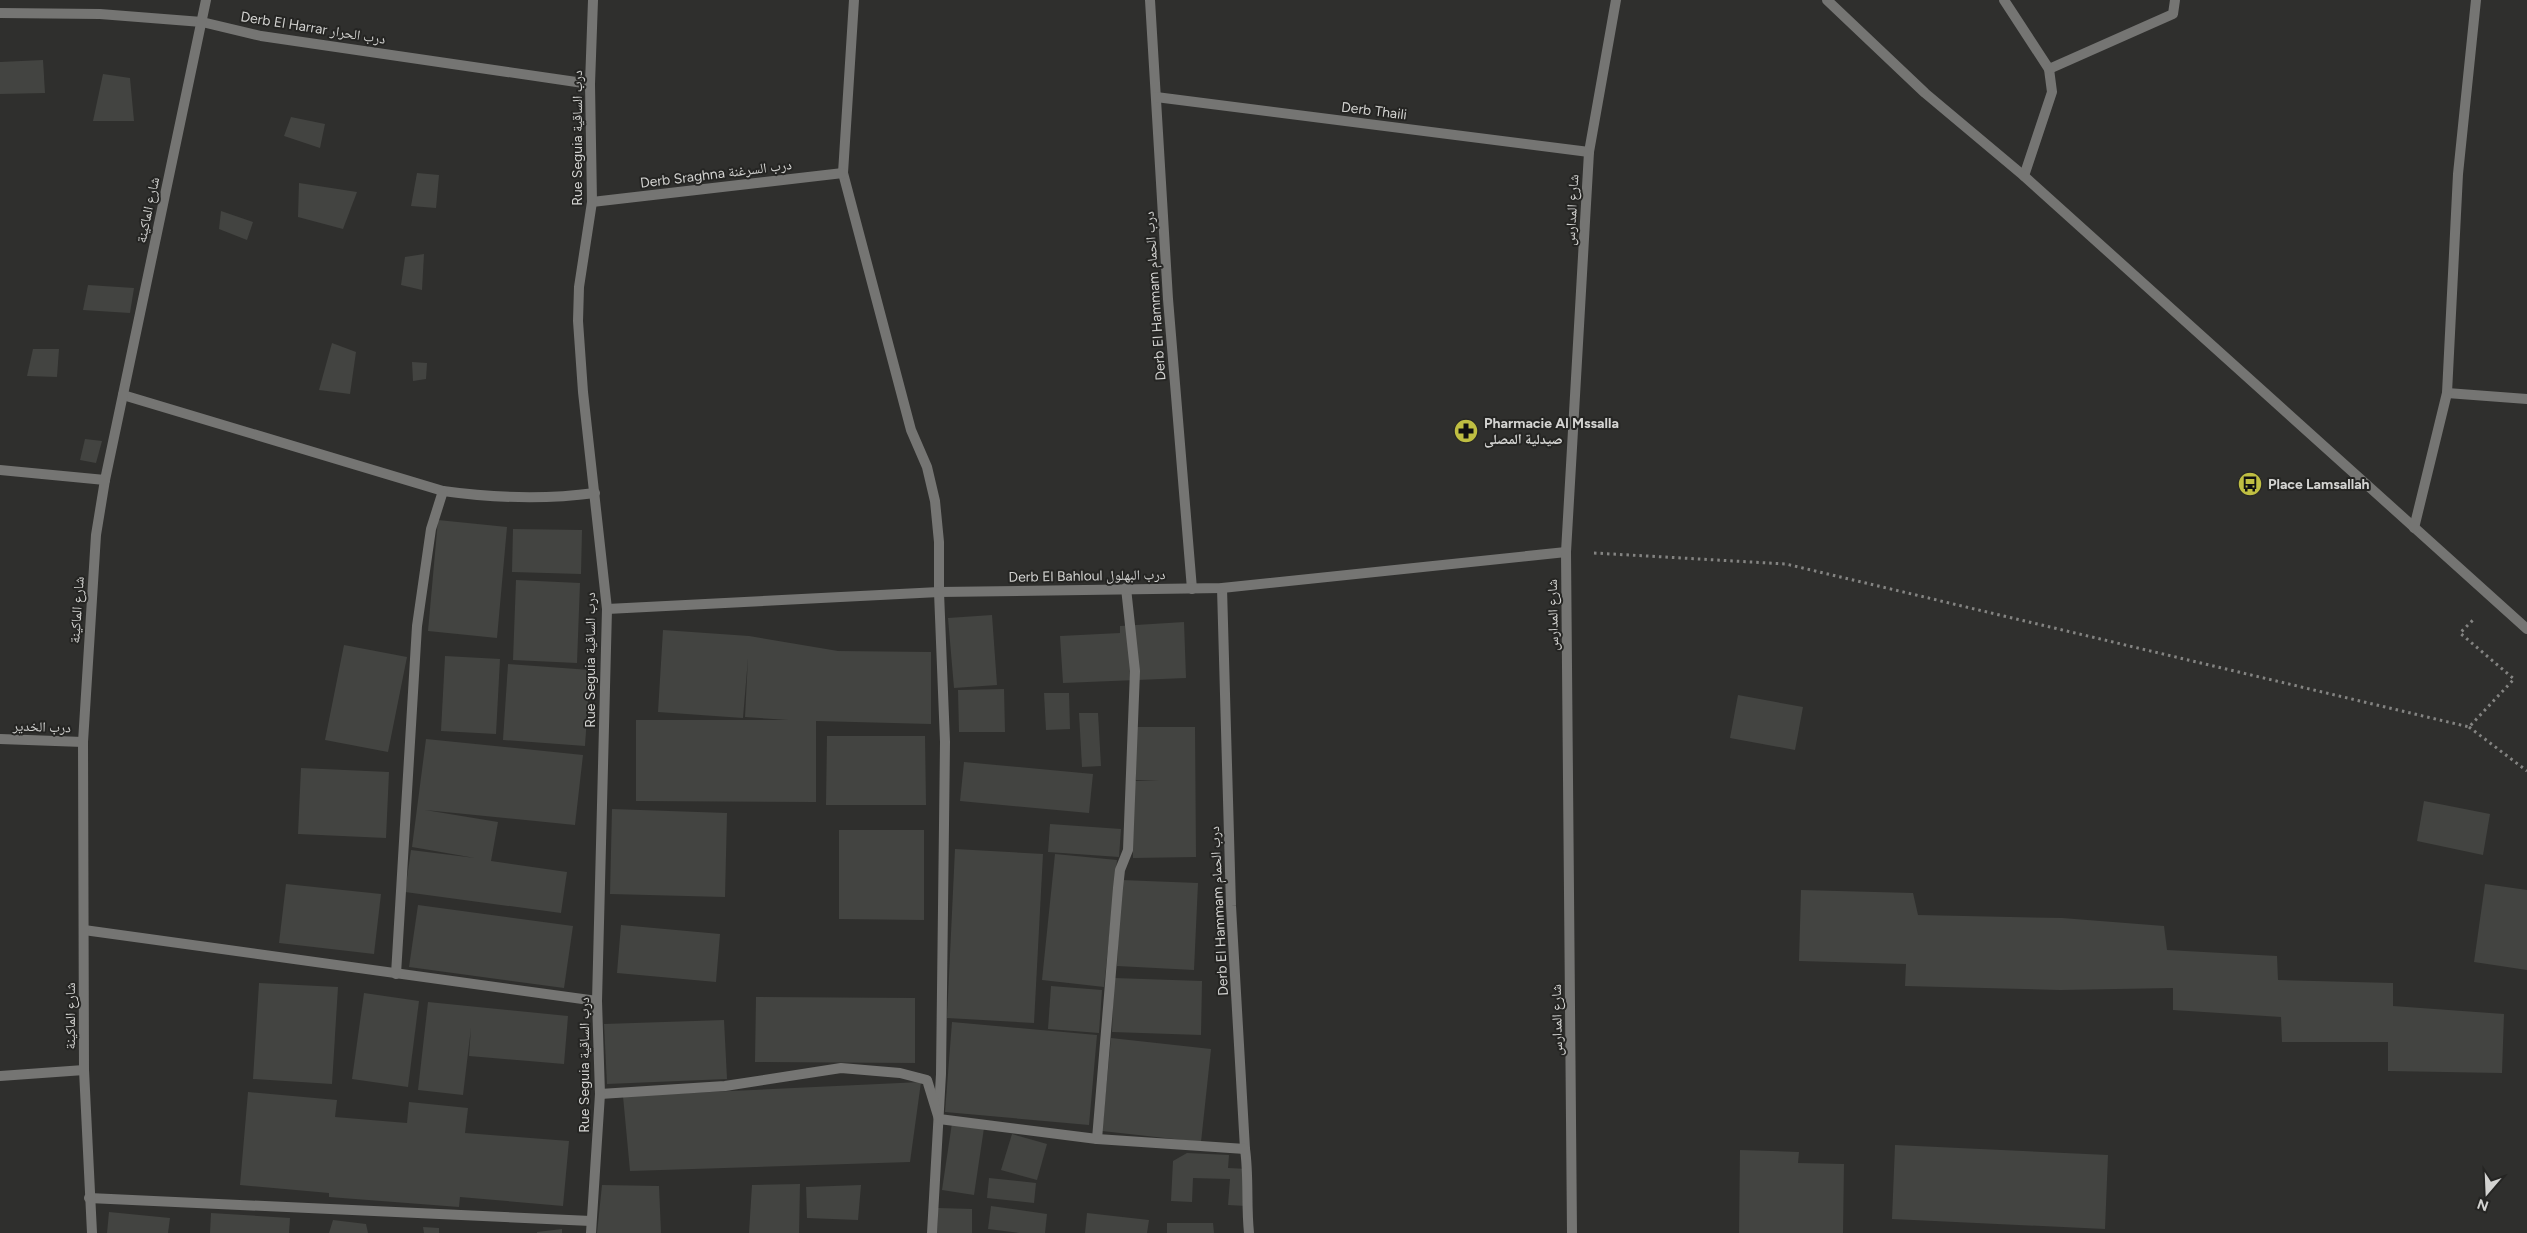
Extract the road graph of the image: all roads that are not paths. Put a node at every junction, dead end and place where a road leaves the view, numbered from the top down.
1 (206, 0) edge
2 (593, 0) edge
3 (854, 0) edge
4 (1150, 0) edge
5 (1616, 0) edge
6 (1827, 0) edge
7 (2004, 0) edge
8 (2174, 0) edge
9 (2476, 0) edge
10 (0, 13) edge
11 (202, 22) junction
12 (2049, 69) junction
13 (590, 84) junction
14 (1156, 98) junction
15 (1589, 152) junction
16 (842, 173) junction
17 (2024, 176) junction
18 (592, 202) junction
19 (2447, 392) junction
20 (123, 394) junction
21 (2527, 399) edge
22 (0, 470) edge
23 (105, 480) junction
24 (443, 491) junction
25 (595, 493) junction
26 (2414, 528) junction
27 (1566, 552) junction
28 (1126, 588) junction
29 (1222, 588) junction
30 (1192, 589) junction
31 (939, 592) junction
32 (607, 609) junction
33 (2527, 629) edge
34 (0, 739) edge
35 (83, 742) junction
36 (84, 930) junction
37 (396, 974) junction
38 (597, 1001) junction
39 (84, 1070) junction
40 (0, 1076) edge
41 (600, 1094) junction
42 (939, 1119) junction
43 (1098, 1139) junction
44 (1245, 1149) junction
45 (89, 1198) junction
46 (591, 1221) junction
47 (92, 1233) edge
48 (591, 1233) edge
49 (932, 1233) edge
50 (1249, 1233) edge
51 (1572, 1233) edge

1 - 11 street, شارع الماكينة
2 - 13 street, Rue Seguia درب الساقية
3 - 16 street
4 - 14 street, Derb El Hammam درب الحمام
5 - 15 street, شارع المدارس
6 - 17 street
7 - 12 street
8 - 12 street
9 - 19 street
10 - 11 street, Derb El Harrar درب الحرار
11 - 13 street, Derb El Harrar درب الحرار
11 - 20 street, شارع الماكينة
12 - 17 street
13 - 18 street, Rue Seguia درب الساقية
14 - 15 street, Derb Thaili
14 - 30 street, Derb El Hammam درب الحمام
15 - 27 street, شارع المدارس
16 - 18 street, Derb Sraghna درب السرغنة
16 - 31 street
17 - 26 street
18 - 25 street, Rue Seguia درب الساقية
19 - 21 street
19 - 26 street
20 - 23 street, شارع الماكينة
20 - 24 street
22 - 23 street
23 - 35 street, شارع الماكينة
24 - 25 street
24 - 37 street
25 - 32 street, Rue Seguia درب الساقية
26 - 33 street
27 - 29 street, Derb El Bahloul درب البهلول
27 - 51 street, شارع المدارس
28 - 30 street, Derb El Bahloul درب البهلول
28 - 31 street, Derb El Bahloul درب البهلول
28 - 43 street
29 - 30 street, Derb El Bahloul درب البهلول
29 - 44 street, Derb El Hammam درب الحمام
31 - 32 street, Derb El Bahloul درب البهلول
31 - 42 street
32 - 38 street, Rue Seguia درب الساقية
34 - 35 street, درب الخدير
35 - 36 street, شارع الماكينة
36 - 37 street
36 - 39 street, شارع الماكينة
37 - 38 street
38 - 41 street, Rue Seguia درب الساقية
39 - 40 street
39 - 45 street, شارع الماكينة
41 - 42 street
41 - 46 street, Rue Seguia درب الساقية
42 - 43 street
42 - 49 street
43 - 44 street
44 - 50 street, Derb El Hammam درب الحمام
45 - 46 street
45 - 47 street, شارع الماكينة
46 - 48 street, Rue Seguia درب الساقية

